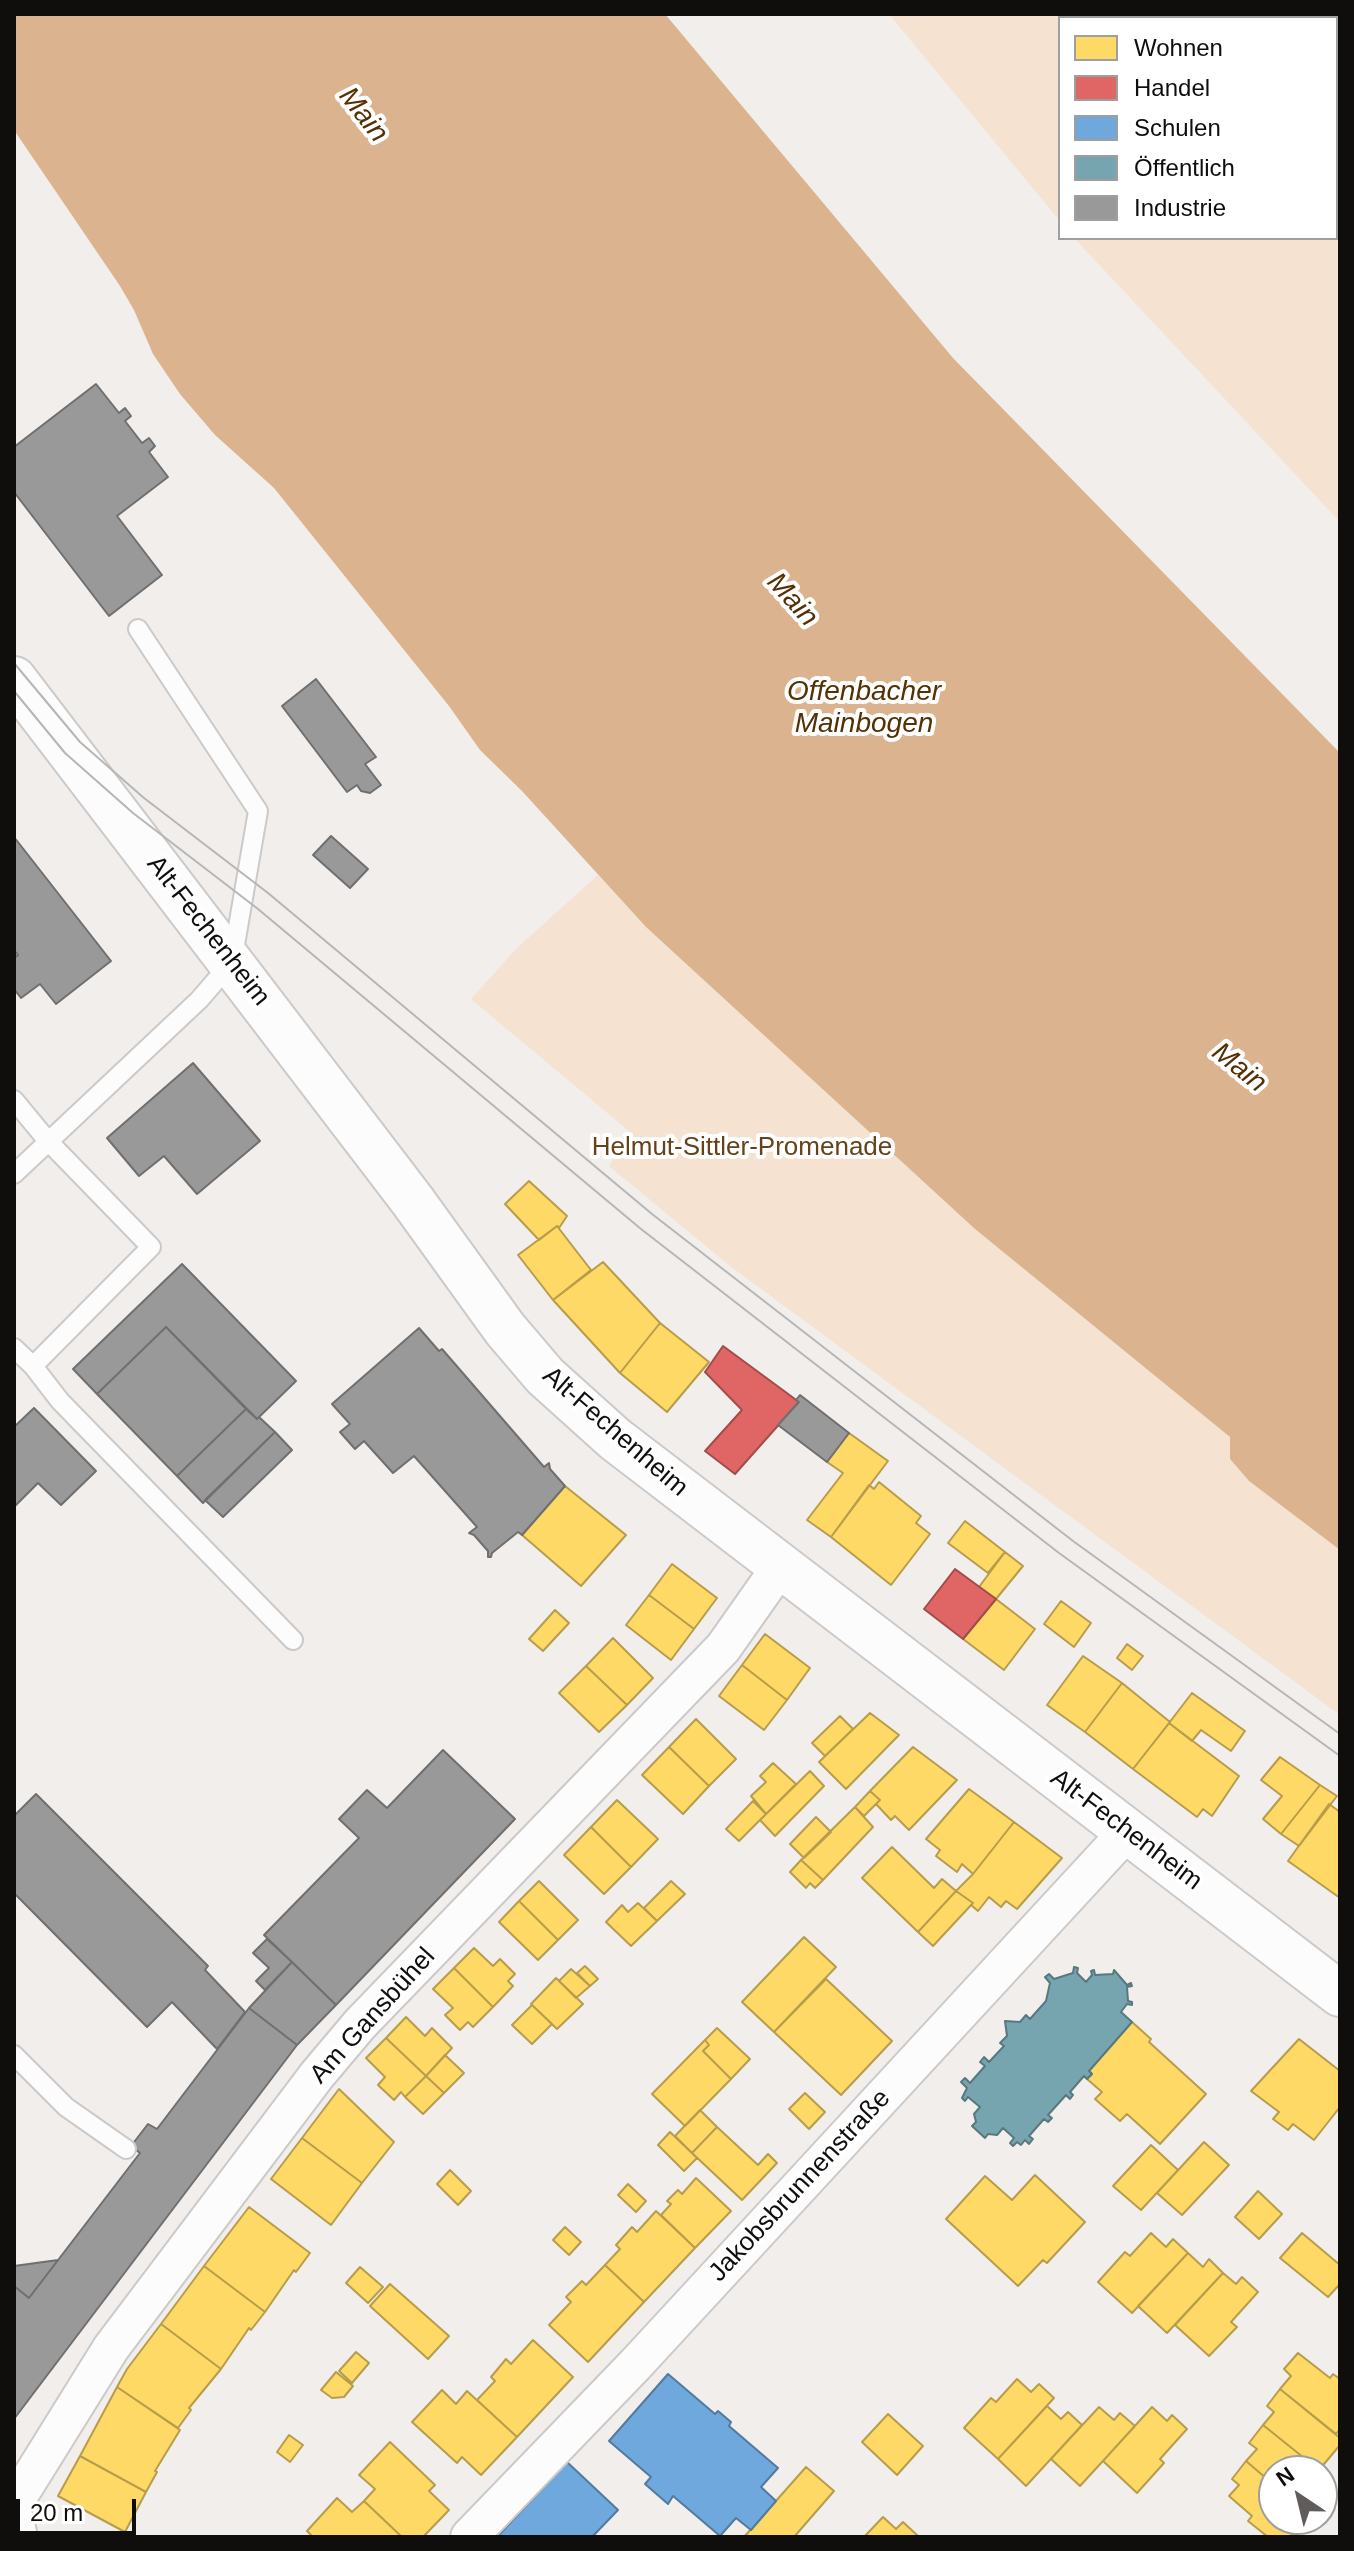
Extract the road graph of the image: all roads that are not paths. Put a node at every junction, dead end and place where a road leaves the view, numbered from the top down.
1 (138, 629) dead end
2 (14, 679) edge
3 (232, 962) junction
4 (14, 1100) edge
5 (47, 1140) junction
6 (14, 1174) edge
7 (14, 1348) edge
8 (33, 1366) junction
9 (780, 1567) junction
10 (293, 1640) dead end
11 (1127, 1832) junction
12 (1340, 1994) edge
13 (14, 2055) edge
14 (126, 2149) dead end
15 (14, 2504) edge
16 (14, 2515) edge
17 (19, 2537) edge
18 (469, 2537) edge

1 - 3 lane
2 - 3 street, Alt-Fechenheim
3 - 5 lane
3 - 9 street, Alt-Fechenheim
4 - 5 lane
5 - 6 lane
5 - 8 lane
7 - 8 lane
8 - 10 lane
9 - 11 street, Alt-Fechenheim
9 - 15 street, Am Gansbühel
11 - 12 street, Alt-Fechenheim
11 - 18 street, Jakobsbrunnenstraße
13 - 14 lane
16 - 17 street

